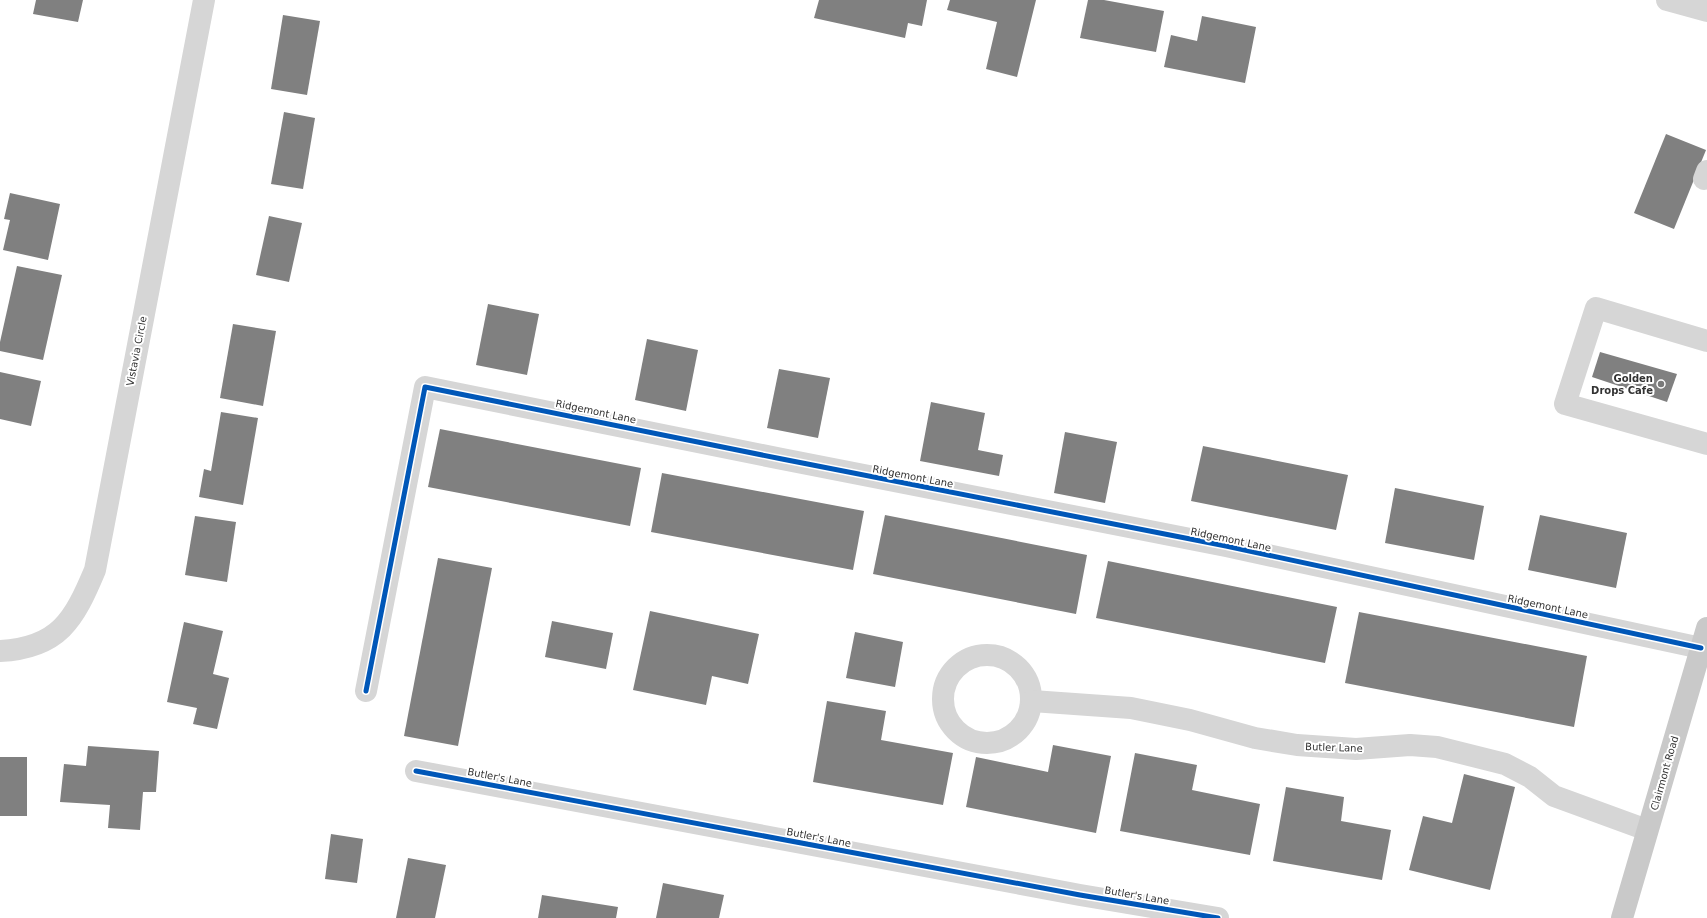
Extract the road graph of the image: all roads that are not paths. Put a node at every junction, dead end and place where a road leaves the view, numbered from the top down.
1 (204, 0) edge
2 (1667, 0) edge
3 (1707, 11) edge
4 (1707, 341) edge
5 (1707, 444) edge
6 (1707, 628) edge
7 (1701, 648) junction
8 (0, 651) edge
9 (366, 691) dead end
10 (1032, 701) junction
11 (416, 771) dead end
12 (1647, 830) junction
13 (1218, 918) edge
14 (1622, 918) edge

1 - 8 street, Vistavia Circle
2 - 3 street
4 - 5 street
6 - 7 main road, Clairmont Road
7 - 9 street, Ridgemont Lane
7 - 12 main road, Clairmont Road
10 - 10 street
10 - 12 street, Butler Lane
11 - 13 street, Butler's Lane
12 - 14 main road, Clairmont Road

